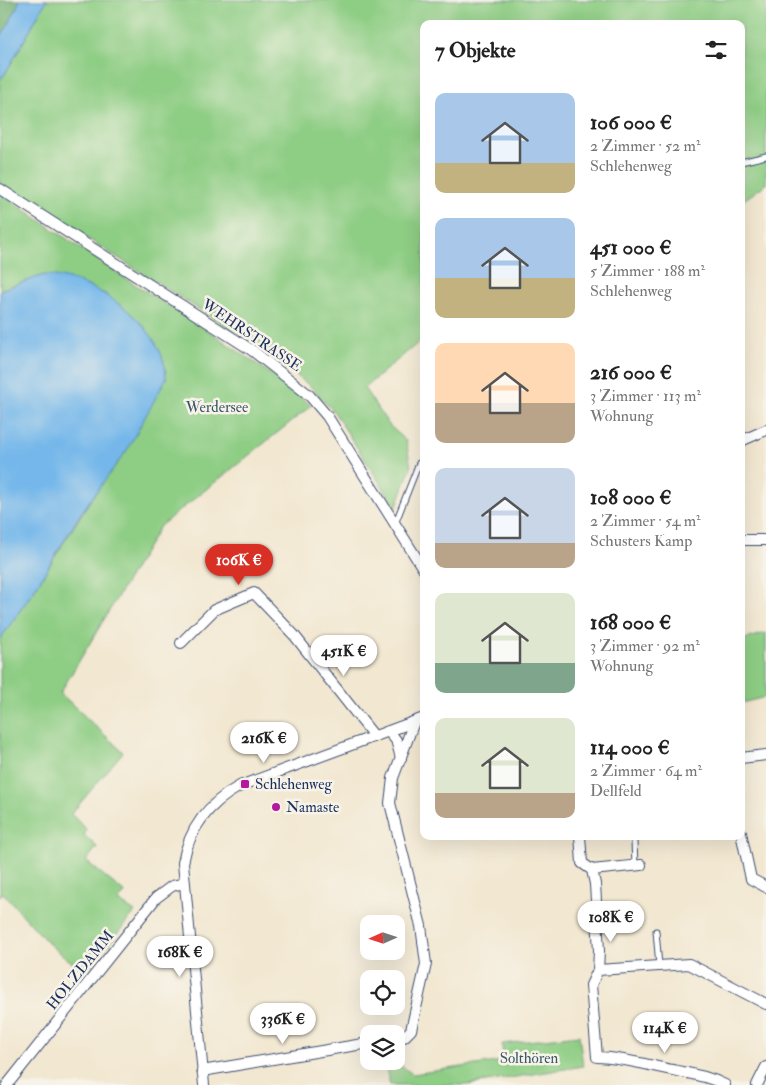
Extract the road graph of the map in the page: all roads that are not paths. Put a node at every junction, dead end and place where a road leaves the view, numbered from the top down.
1 (766, 156) edge
2 (745, 161) edge
3 (0, 189) edge
4 (766, 430) edge
5 (745, 438) edge
6 (420, 463) edge
7 (395, 524) junction
8 (745, 540) edge
9 (766, 540) edge
10 (420, 564) edge
11 (181, 643) dead end
12 (419, 720) edge
13 (388, 731) junction
14 (374, 736) junction
15 (766, 755) edge
16 (401, 758) junction
17 (745, 758) edge
18 (580, 840) edge
19 (743, 840) edge
20 (634, 842) dead end
21 (638, 866) joint
22 (592, 870) junction
23 (184, 883) junction
24 (766, 887) edge
25 (656, 932) dead end
26 (659, 966) junction
27 (598, 970) junction
28 (766, 1004) edge
29 (405, 1036) edge
30 (360, 1045) edge
31 (766, 1067) edge
32 (202, 1071) junction
33 (7, 1085) edge
34 (204, 1085) edge
35 (725, 1085) edge
36 (757, 1085) edge

1 - 2 lane
3 - 7 street, WEHRSTRASSE
4 - 5 street
6 - 7 lane
7 - 10 street, WEHRSTRASSE
8 - 9 street
11 - 14 street
12 - 13 street
12 - 16 street
13 - 14 street
13 - 16 street
14 - 23 street
15 - 17 street
16 - 29 street
18 - 22 street
19 - 24 street
20 - 21 lane
21 - 22 street
22 - 27 street
23 - 32 street
23 - 33 street, HOLZDAMM
25 - 26 lane
26 - 27 street
26 - 28 street
27 - 35 street
30 - 32 street
31 - 36 street
32 - 34 street

